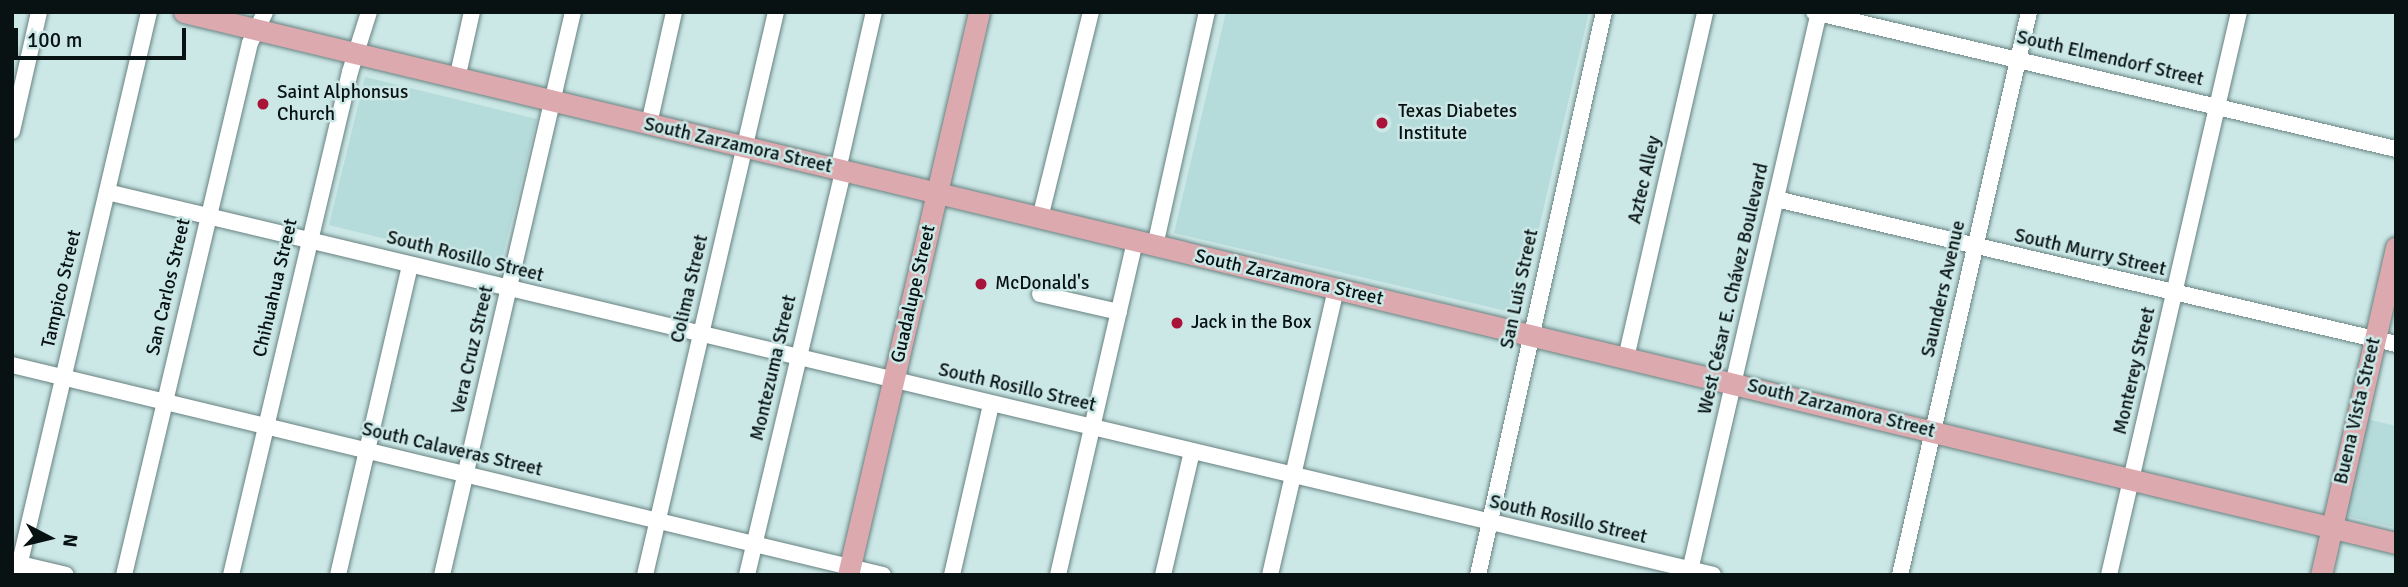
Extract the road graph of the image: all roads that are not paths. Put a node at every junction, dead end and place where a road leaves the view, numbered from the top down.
1 (38, 12) edge
2 (149, 12) edge
3 (184, 12) edge
4 (369, 12) edge
5 (472, 12) edge
6 (573, 12) edge
7 (674, 12) edge
8 (776, 12) edge
9 (874, 12) edge
10 (979, 12) edge
11 (1091, 12) edge
12 (1207, 12) edge
13 (1604, 12) edge
14 (1704, 12) edge
15 (2029, 12) edge
16 (2239, 12) edge
17 (1817, 13) edge
18 (261, 21) edge
19 (356, 54) junction
20 (2018, 58) junction
21 (457, 79) junction
22 (552, 101) junction
23 (2217, 106) junction
24 (649, 124) junction
25 (12, 131) edge
26 (744, 147) junction
27 (2396, 149) edge
28 (841, 170) junction
29 (107, 192) junction
30 (937, 193) junction
31 (1776, 199) junction
32 (207, 216) junction
33 (1040, 218) junction
34 (308, 241) junction
35 (1145, 244) junction
36 (1975, 247) junction
37 (2396, 247) edge
38 (410, 265) junction
39 (508, 289) junction
40 (1336, 290) junction
41 (1040, 294) dead end
42 (2174, 295) junction
43 (1119, 312) junction
44 (1531, 335) junction
45 (702, 336) junction
46 (2374, 339) junction
47 (2396, 344) edge
48 (1626, 358) junction
49 (798, 359) junction
50 (12, 365) edge
51 (63, 377) junction
52 (893, 381) junction
53 (1733, 383) junction
54 (163, 401) junction
55 (991, 405) junction
56 (265, 426) junction
57 (1092, 428) junction
58 (1932, 432) junction
59 (366, 451) junction
60 (1192, 451) junction
61 (465, 475) junction
62 (1292, 477) junction
63 (2131, 480) junction
64 (658, 521) junction
65 (1491, 525) junction
66 (2332, 527) junction
67 (2396, 542) edge
68 (754, 544) junction
69 (19, 569) edge
70 (849, 571) edge
71 (1690, 572) edge
72 (66, 575) edge
73 (124, 575) edge
74 (231, 575) edge
75 (338, 575) edge
76 (442, 575) edge
77 (645, 575) edge
78 (747, 575) edge
79 (883, 575) edge
80 (952, 575) edge
81 (1058, 575) edge
82 (1163, 575) edge
83 (1270, 575) edge
84 (1478, 575) edge
85 (1713, 575) edge
86 (1900, 575) edge
87 (2109, 575) edge
88 (2321, 575) edge

1 - 25 street
2 - 29 street, Tampico Street
3 - 18 main road, South Zarzamora Street
4 - 19 street, Chihuahua Street
5 - 21 street
6 - 22 street, Vera Cruz Street
7 - 24 street
8 - 26 street, Colima Street
9 - 28 street, Montezuma Street
10 - 30 main road, Guadalupe Street
11 - 33 street
12 - 35 street
13 - 44 street, San Luis Street
14 - 48 street, Aztec Alley
15 - 20 street, Saunders Avenue
16 - 23 street, Monterey Street
17 - 20 street, South Elmendorf Street
17 - 31 street, West César E. Chávez Boulevard
18 - 19 main road, South Zarzamora Street
18 - 32 street, San Carlos Street
19 - 21 main road, South Zarzamora Street
19 - 34 street, Chihuahua Street
20 - 23 street, South Elmendorf Street
20 - 36 street, Saunders Avenue
21 - 22 main road, South Zarzamora Street
22 - 24 main road, South Zarzamora Street
22 - 39 street, Vera Cruz Street
23 - 27 street, South Elmendorf Street
23 - 42 street, Monterey Street
24 - 26 main road, South Zarzamora Street
26 - 28 main road, South Zarzamora Street
26 - 45 street, Colima Street
28 - 30 main road, South Zarzamora Street
28 - 49 street, Montezuma Street
29 - 32 street, South Rosillo Street
29 - 51 street, Tampico Street
30 - 33 main road, South Zarzamora Street
30 - 52 main road, Guadalupe Street
31 - 36 street, South Murry Street
31 - 53 street, West César E. Chávez Boulevard
32 - 34 street, South Rosillo Street
32 - 54 street, San Carlos Street
33 - 35 main road, South Zarzamora Street
34 - 38 street, South Rosillo Street
34 - 56 street, Chihuahua Street
35 - 40 main road, South Zarzamora Street
35 - 43 street
36 - 42 street, South Murry Street
36 - 58 street, Saunders Avenue
37 - 46 main road, Buena Vista Street
38 - 39 street, South Rosillo Street
38 - 59 street
39 - 45 street, South Rosillo Street
39 - 61 street, Vera Cruz Street
40 - 44 main road, South Zarzamora Street
40 - 62 street
41 - 43 street
42 - 46 street, South Murry Street
42 - 63 street, Monterey Street
43 - 57 street
44 - 48 main road, South Zarzamora Street
44 - 65 street, San Luis Street
45 - 49 street, South Rosillo Street
45 - 64 street, Colima Street
46 - 47 street, South Murry Street
46 - 66 main road, Buena Vista Street
48 - 53 main road, South Zarzamora Street
49 - 52 street, South Rosillo Street
49 - 68 street, Montezuma Street
50 - 51 street, South Calaveras Street
51 - 54 street, South Calaveras Street
51 - 69 street, Tampico Street
52 - 55 street, South Rosillo Street
52 - 70 main road, Guadalupe Street
53 - 58 main road, South Zarzamora Street
53 - 71 street, West César E. Chávez Boulevard
54 - 56 street, South Calaveras Street
54 - 73 street, San Carlos Street
55 - 57 street, South Rosillo Street
55 - 80 street
56 - 59 street, South Calaveras Street
56 - 74 street, Chihuahua Street
57 - 60 street, South Rosillo Street
57 - 81 street
58 - 63 main road, South Zarzamora Street
58 - 86 street, Saunders Avenue
59 - 61 street, South Calaveras Street
59 - 75 street
60 - 62 street, South Rosillo Street
60 - 82 street
61 - 64 street, South Calaveras Street
61 - 76 street, Vera Cruz Street
62 - 65 street, South Rosillo Street
62 - 83 street
63 - 66 main road, South Zarzamora Street
63 - 87 street, Monterey Street
64 - 68 street, South Calaveras Street
64 - 77 street, Colima Street
65 - 71 street, South Rosillo Street
65 - 84 street, San Luis Street
66 - 67 main road, South Zarzamora Street
66 - 88 main road, Buena Vista Street
68 - 70 street, South Calaveras Street
68 - 78 street, Montezuma Street
69 - 72 street
70 - 79 street, South Calaveras Street
71 - 85 street, South Rosillo Street

